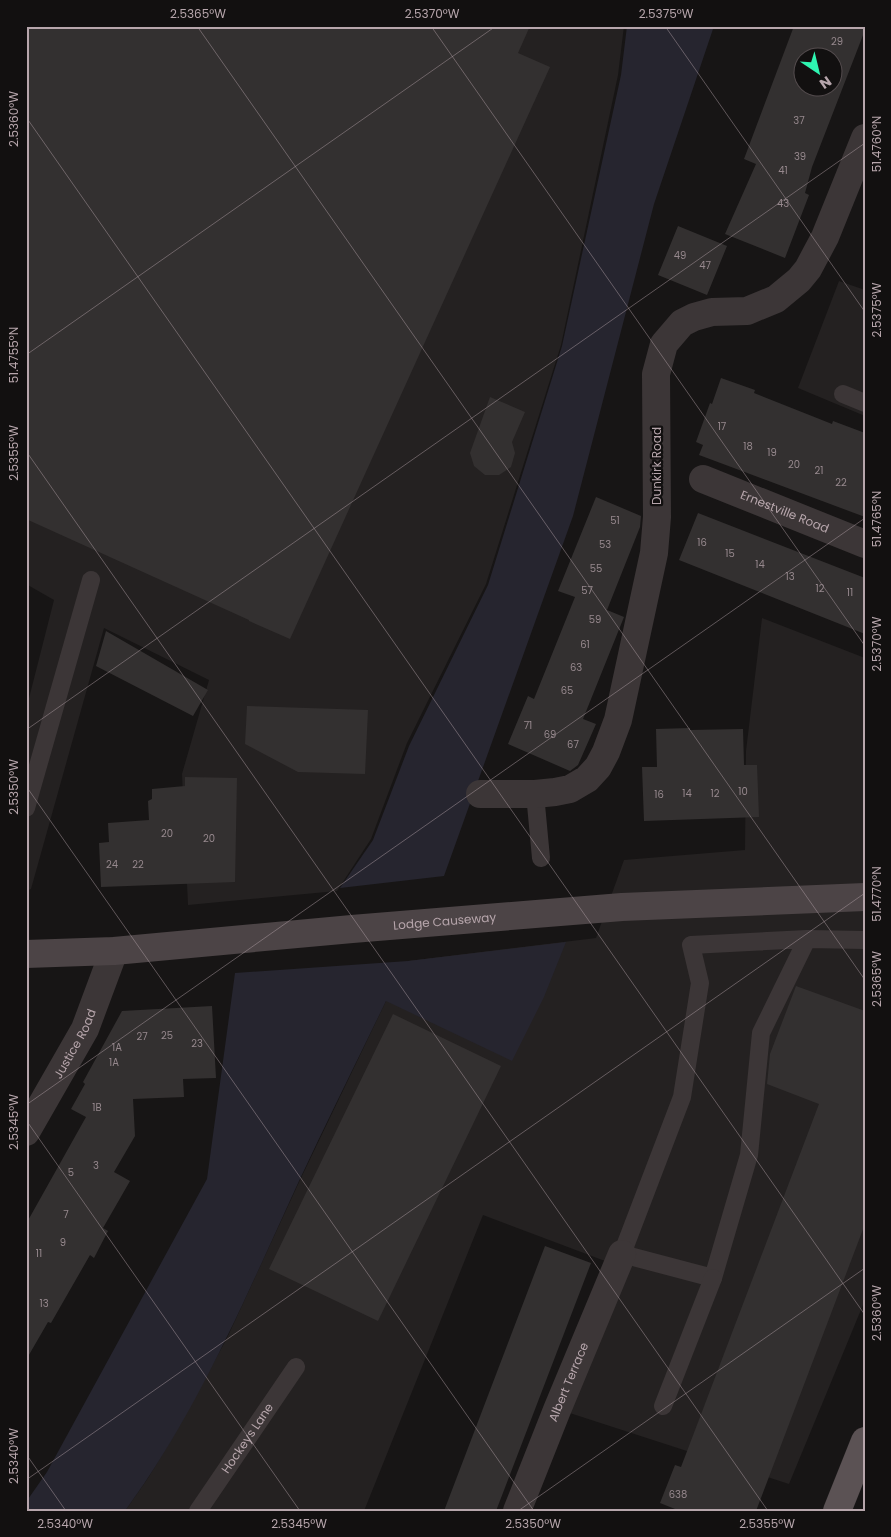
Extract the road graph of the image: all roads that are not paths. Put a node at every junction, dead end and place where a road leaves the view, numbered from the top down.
1 (865, 138) edge
2 (844, 394) dead end
3 (865, 403) edge
4 (703, 479) dead end
5 (865, 544) edge
6 (91, 580) dead end
7 (480, 794) dead end
8 (534, 794) junction
9 (26, 808) edge
10 (541, 858) dead end
11 (865, 897) edge
12 (807, 939) junction
13 (865, 940) edge
14 (114, 951) junction
15 (26, 954) edge
16 (26, 1132) edge
17 (622, 1254) junction
18 (713, 1278) junction
19 (296, 1367) dead end
20 (663, 1406) dead end
21 (865, 1441) edge
22 (198, 1511) edge
23 (517, 1511) edge
24 (838, 1511) edge

1 - 8 street, Dunkirk Road
2 - 3 lane
4 - 5 street, Ernestville Road
6 - 9 lane
7 - 8 street, Dunkirk Road
8 - 10 lane
11 - 14 main road, Lodge Causeway
12 - 13 lane
12 - 17 lane
12 - 18 lane
14 - 15 main road, Lodge Causeway
14 - 16 street, Justice Road
17 - 18 lane
17 - 23 street, Albert Terrace
18 - 20 lane
19 - 22 lane, Hockeys Lane
21 - 24 main road

